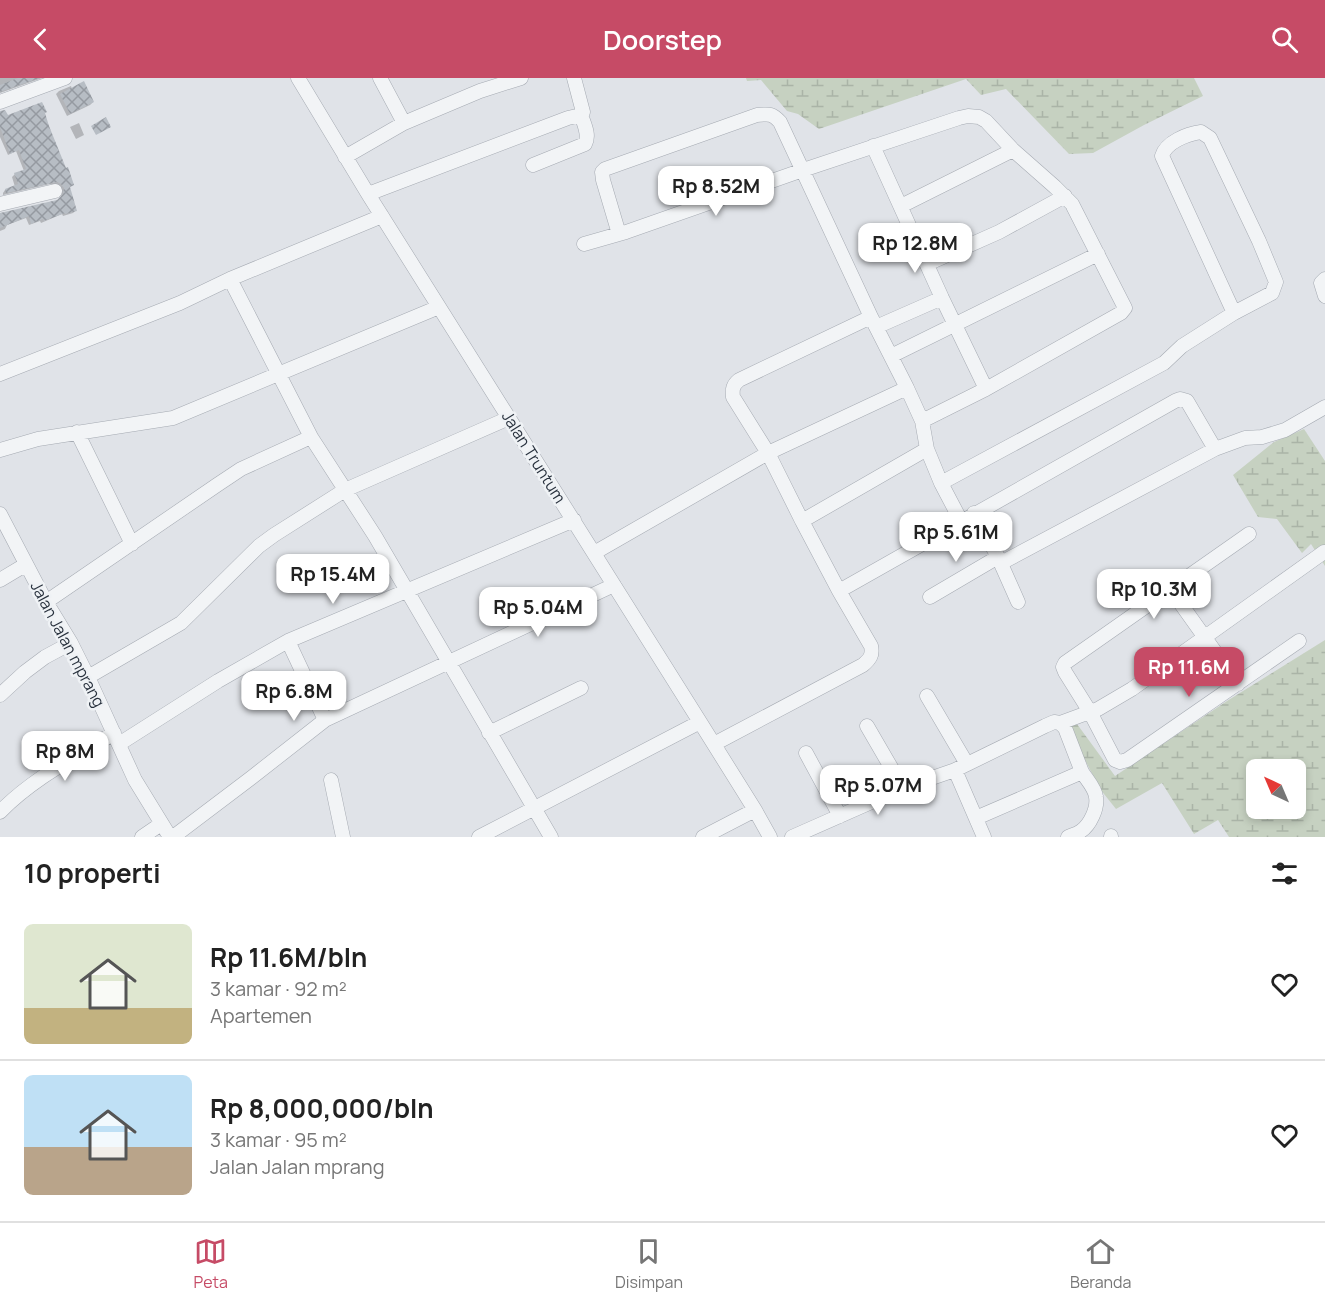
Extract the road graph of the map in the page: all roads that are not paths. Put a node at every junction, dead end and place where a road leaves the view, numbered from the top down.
1 (65, 78) edge
2 (380, 78) edge
3 (521, 78) edge
4 (574, 78) edge
5 (304, 81) edge
6 (30, 84) edge
7 (0, 102) edge
8 (581, 115) junction
9 (404, 123) junction
10 (873, 146) junction
11 (1013, 150) junction
12 (345, 157) junction
13 (533, 165) dead end
14 (802, 170) junction
15 (56, 191) dead end
16 (368, 194) junction
17 (1065, 196) junction
18 (0, 204) edge
19 (901, 206) junction
20 (382, 216) junction
21 (620, 234) junction
22 (584, 244) dead end
23 (1098, 254) junction
24 (927, 264) junction
25 (230, 279) junction
26 (1325, 279) edge
27 (1325, 296) edge
28 (942, 298) junction
29 (439, 307) junction
30 (1234, 313) junction
31 (874, 322) junction
32 (955, 326) junction
33 (891, 356) junction
34 (0, 374) edge
35 (279, 375) junction
36 (907, 388) junction
37 (986, 388) junction
38 (1325, 407) edge
39 (509, 418) junction
40 (922, 422) junction
41 (77, 432) junction
42 (311, 437) junction
43 (927, 449) junction
44 (1215, 449) junction
45 (0, 450) edge
46 (768, 453) junction
47 (941, 483) junction
48 (345, 490) junction
49 (974, 513) junction
50 (0, 514) edge
51 (574, 520) junction
52 (801, 521) junction
53 (961, 521) junction
54 (1249, 534) dead end
55 (132, 544) junction
56 (1323, 552) dead end
57 (594, 553) junction
58 (999, 560) junction
59 (26, 565) junction
60 (0, 580) edge
61 (614, 585) junction
62 (1171, 590) junction
63 (406, 591) junction
64 (839, 591) junction
65 (930, 597) dead end
66 (46, 602) junction
67 (1018, 602) dead end
68 (1205, 637) junction
69 (288, 641) junction
70 (1299, 641) dead end
71 (71, 643) junction
72 (448, 662) junction
73 (88, 677) junction
74 (1238, 684) junction
75 (581, 687) dead end
76 (0, 695) edge
77 (927, 696) dead end
78 (1090, 712) junction
79 (325, 720) junction
80 (700, 722) junction
81 (1060, 723) junction
82 (867, 726) dead end
83 (489, 733) junction
84 (117, 738) junction
85 (712, 742) junction
86 (806, 753) dead end
87 (961, 767) junction
88 (1082, 772) junction
89 (331, 780) dead end
90 (903, 788) junction
91 (535, 809) junction
92 (755, 810) junction
93 (0, 812) edge
94 (840, 816) junction
95 (976, 818) junction
96 (161, 824) junction
97 (1071, 836) edge
98 (142, 837) edge
99 (172, 837) edge
100 (343, 837) edge
101 (479, 837) edge
102 (551, 837) edge
103 (703, 837) edge
104 (770, 837) edge
105 (792, 837) edge
106 (984, 837) edge

1 - 6 street
2 - 9 street
3 - 9 street
4 - 8 street
5 - 12 street, Jalan Truntum
6 - 7 street
8 - 13 street
8 - 16 street
9 - 12 street
10 - 11 street
10 - 14 street
10 - 19 street
11 - 17 street
11 - 19 street
12 - 16 street, Jalan Truntum
14 - 21 street
14 - 21 street
14 - 31 street
15 - 18 street
16 - 20 street, Jalan Truntum
17 - 23 street
17 - 24 street
19 - 24 street
20 - 25 street
20 - 29 street, Jalan Truntum
21 - 22 street
23 - 32 street
23 - 37 street
24 - 28 street
25 - 34 street
25 - 35 street
26 - 27 street
28 - 31 street
28 - 32 street
29 - 35 street
29 - 39 street, Jalan Truntum
30 - 30 street
30 - 47 street
31 - 33 street
31 - 46 street
32 - 33 street
32 - 37 street
33 - 36 street
35 - 41 street
35 - 42 street
36 - 40 street
36 - 46 street
37 - 40 street
38 - 44 street
39 - 48 street
39 - 51 street, Jalan Truntum
40 - 43 street
41 - 45 street
41 - 55 street
42 - 48 street
42 - 55 street
43 - 47 street
43 - 52 street
44 - 49 street
44 - 58 street
46 - 52 street
46 - 57 street
47 - 53 street
48 - 63 street
48 - 73 street
49 - 53 street
49 - 58 street
50 - 59 street, Jalan Jalan mprang
51 - 57 street, Jalan Truntum
51 - 63 street
52 - 64 street
53 - 64 street
54 - 62 street
55 - 66 street
56 - 68 street
57 - 61 street, Jalan Truntum
58 - 65 street
58 - 67 street
59 - 60 street
59 - 66 street, Jalan Jalan mprang
61 - 72 street
61 - 80 street, Jalan Truntum
62 - 68 street
62 - 78 street
63 - 69 street
63 - 72 street
64 - 85 street
66 - 71 street, Jalan Jalan mprang
68 - 74 street
68 - 78 street
69 - 79 street
69 - 84 street
70 - 74 street
71 - 73 street, Jalan Jalan mprang
71 - 76 street
72 - 79 street
72 - 83 street
73 - 84 street, Jalan Jalan mprang
74 - 78 street
75 - 83 street
77 - 87 street
78 - 81 street
79 - 99 street
80 - 85 street, Jalan Truntum
80 - 91 street
81 - 87 street
81 - 88 street
82 - 90 street
83 - 91 street
84 - 93 street
84 - 96 street, Jalan Jalan mprang
85 - 92 street, Jalan Truntum
86 - 94 street
87 - 90 street
87 - 95 street
88 - 95 street
88 - 97 street
89 - 100 street
90 - 94 street
91 - 101 street
91 - 102 street
92 - 103 street
92 - 104 street, Jalan Truntum
94 - 105 street
95 - 106 street
96 - 98 street
96 - 99 street, Jalan Jalan mprang

